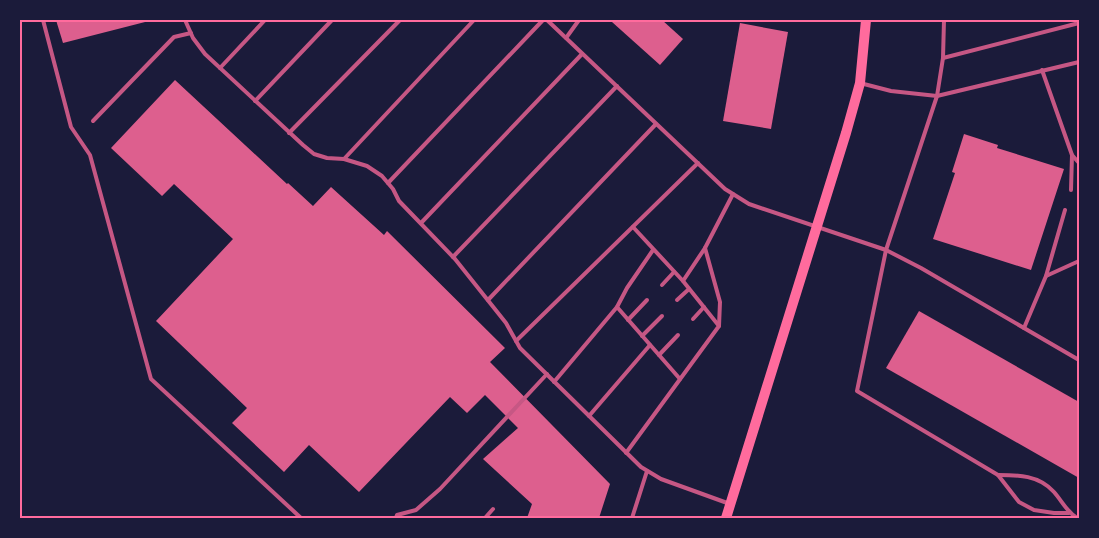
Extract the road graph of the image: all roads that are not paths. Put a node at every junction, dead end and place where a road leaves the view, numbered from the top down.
1 (43, 20) edge
2 (185, 20) edge
3 (265, 20) edge
4 (332, 20) edge
5 (400, 20) edge
6 (474, 20) edge
7 (545, 20) edge
8 (579, 20) edge
9 (866, 20) edge
10 (944, 20) edge
11 (1079, 23) edge
12 (191, 33) junction
13 (566, 38) junction
14 (582, 54) junction
15 (942, 58) junction
16 (1079, 62) edge
17 (220, 68) junction
18 (1042, 70) junction
19 (860, 83) junction
20 (617, 86) junction
21 (937, 96) junction
22 (255, 101) junction
23 (93, 121) dead end
24 (656, 124) junction
25 (289, 133) junction
26 (1072, 155) junction
27 (344, 159) junction
28 (698, 163) junction
29 (1079, 163) edge
30 (388, 183) junction
31 (1072, 190) dead end
32 (733, 194) junction
33 (1065, 210) dead end
34 (421, 223) junction
35 (818, 226) junction
36 (633, 227) junction
37 (705, 248) junction
38 (653, 250) junction
39 (886, 250) junction
40 (453, 257) junction
41 (1079, 261) edge
42 (674, 272) junction
43 (1046, 276) junction
44 (682, 281) junction
45 (662, 284) dead end
46 (689, 289) junction
47 (488, 300) junction
48 (648, 300) dead end
49 (677, 300) dead end
50 (617, 307) junction
51 (704, 307) junction
52 (662, 316) dead end
53 (693, 319) dead end
54 (628, 320) junction
55 (719, 326) junction
56 (1024, 328) junction
57 (678, 335) dead end
58 (642, 336) junction
59 (516, 341) junction
60 (650, 345) junction
61 (659, 355) junction
62 (1079, 360) edge
63 (547, 374) junction
64 (680, 379) junction
65 (554, 382) junction
66 (589, 416) junction
67 (626, 452) junction
68 (647, 471) junction
69 (998, 475) junction
70 (730, 504) junction
71 (493, 509) dead end
72 (1069, 513) junction
73 (301, 518) edge
74 (396, 518) edge
75 (485, 518) edge
76 (632, 518) edge
77 (726, 518) edge
78 (1078, 518) edge

1 - 73 lane
2 - 12 lane
3 - 17 lane
4 - 22 lane
5 - 25 lane
6 - 27 lane
7 - 13 lane
7 - 30 lane
8 - 13 lane
9 - 19 main road
10 - 15 lane
11 - 15 lane
12 - 17 lane
12 - 23 lane
13 - 14 lane
14 - 20 lane
14 - 34 lane
15 - 21 lane
16 - 18 lane
17 - 22 lane
18 - 21 lane
18 - 26 lane
19 - 21 lane
19 - 35 main road
20 - 24 lane
20 - 40 lane
21 - 39 lane
22 - 25 lane
24 - 28 lane
24 - 47 lane
25 - 27 lane
26 - 29 lane
26 - 31 lane
27 - 30 lane
28 - 32 lane
28 - 36 lane
30 - 34 lane
32 - 35 lane
32 - 37 lane
33 - 43 lane
34 - 40 lane
35 - 39 lane
35 - 70 main road
36 - 38 lane
36 - 59 lane
37 - 44 lane
37 - 55 lane
38 - 42 lane
38 - 50 lane
39 - 56 lane
39 - 69 lane
40 - 47 lane
41 - 43 lane
42 - 44 lane
42 - 45 lane
43 - 56 lane
44 - 46 lane
46 - 49 lane
46 - 51 lane
47 - 59 lane
48 - 54 lane
50 - 54 lane
50 - 65 lane
51 - 53 lane
51 - 55 lane
52 - 58 lane
54 - 58 lane
55 - 64 lane
56 - 62 lane
57 - 61 lane
58 - 60 lane
59 - 63 lane
60 - 61 lane
60 - 66 lane
61 - 64 lane
63 - 65 lane
63 - 74 lane
64 - 67 lane
65 - 66 lane
66 - 67 lane
67 - 68 lane
68 - 70 lane
68 - 76 lane
69 - 72 lane
69 - 72 lane
70 - 77 main road
71 - 75 lane
72 - 78 lane

